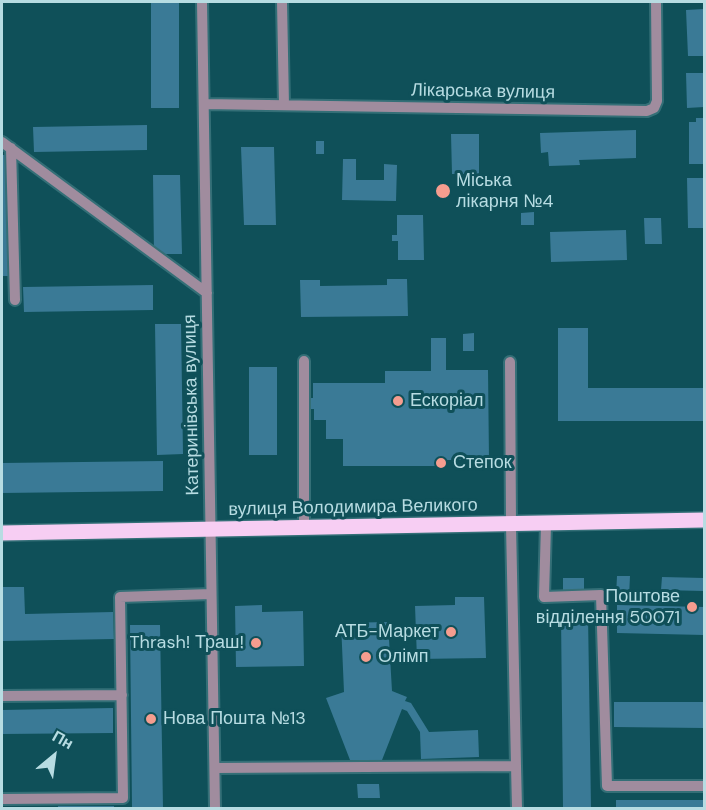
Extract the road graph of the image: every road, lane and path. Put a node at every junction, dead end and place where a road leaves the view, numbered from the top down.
1 (202, 2) edge
2 (282, 2) edge
3 (656, 2) edge
4 (204, 105) junction
5 (284, 105) junction
6 (6, 145) edge
7 (207, 293) junction
8 (15, 300) dead end
9 (304, 361) dead end
10 (510, 362) dead end
11 (705, 520) edge
12 (546, 524) junction
13 (511, 525) junction
14 (304, 529) junction
15 (210, 530) junction
16 (2, 533) edge
17 (211, 594) junction
18 (122, 694) junction
19 (2, 696) edge
20 (516, 766) junction
21 (215, 768) junction
22 (705, 786) edge
23 (2, 799) edge
24 (215, 808) edge
25 (518, 808) edge

1 - 4 street, Катеринівська вулиця
2 - 5 street
3 - 5 street, Лікарська вулиця
4 - 5 street, Лікарська вулиця
4 - 7 street, Катеринівська вулиця
6 - 7 street
6 - 8 street
7 - 15 street, Катеринівська вулиця
9 - 14 street
10 - 13 street
11 - 12 main road, вулиця Володимира Великого
12 - 13 main road, вулиця Володимира Великого
12 - 22 street
13 - 14 main road, вулиця Володимира Великого
13 - 20 street
14 - 15 main road, вулиця Володимира Великого
15 - 16 main road, вулиця Володимира Великого
15 - 17 street, Катеринівська вулиця
17 - 18 street
17 - 21 street, Катеринівська вулиця
18 - 19 street
18 - 23 street
20 - 21 street
20 - 25 street
21 - 24 street, Катеринівська вулиця

